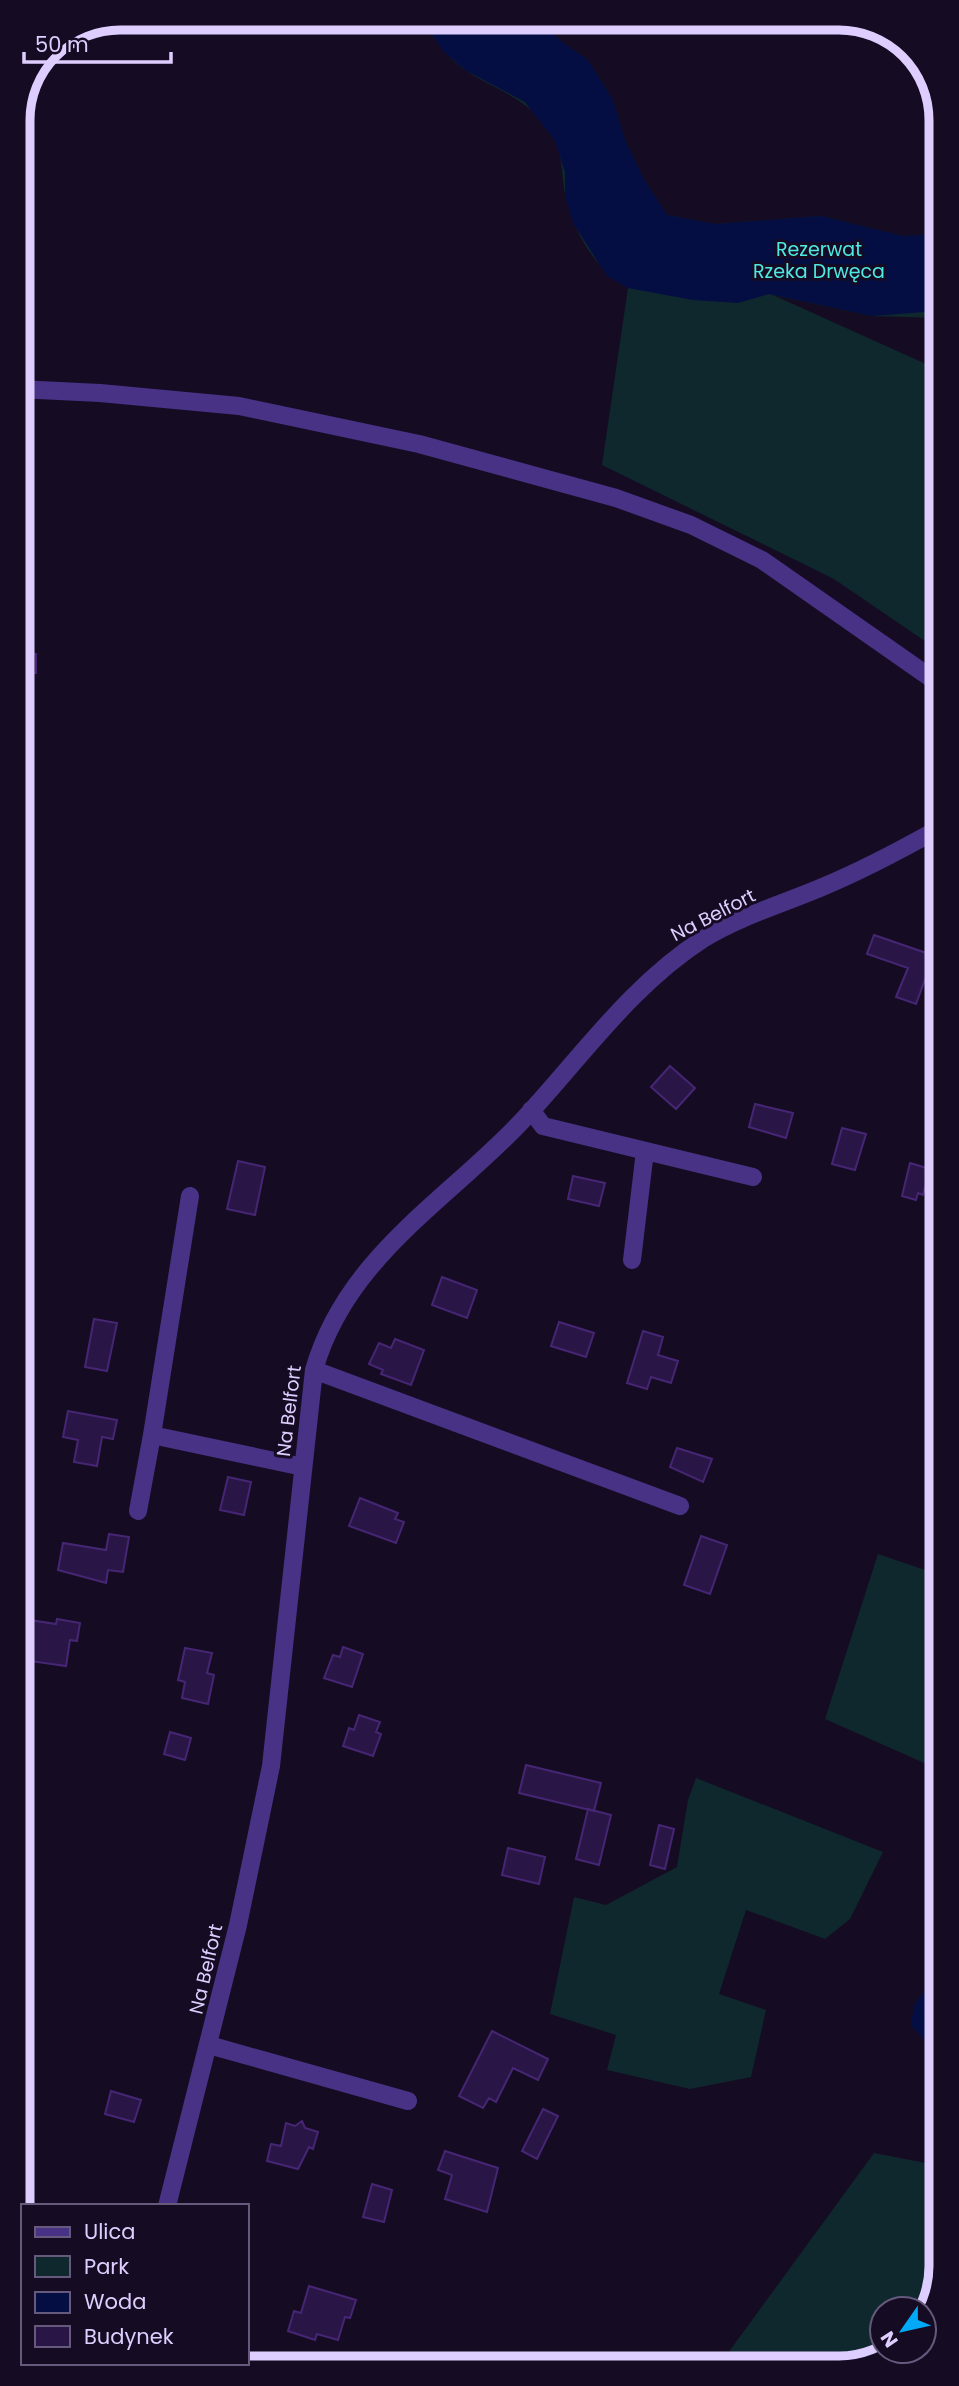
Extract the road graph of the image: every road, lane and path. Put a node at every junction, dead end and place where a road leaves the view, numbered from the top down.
1 (30, 390) edge
2 (929, 677) edge
3 (929, 834) edge
4 (531, 1110) junction
5 (645, 1150) junction
6 (753, 1177) dead end
7 (190, 1196) dead end
8 (632, 1260) dead end
9 (314, 1370) junction
10 (152, 1435) junction
11 (303, 1467) junction
12 (680, 1506) dead end
13 (138, 1511) dead end
14 (209, 2045) junction
15 (408, 2101) dead end
16 (168, 2204) edge

1 - 2 street
3 - 4 street, Na Belfort
4 - 5 street
4 - 9 street, Na Belfort
5 - 6 street
5 - 8 street
7 - 10 street
9 - 11 street, Na Belfort
9 - 12 street
10 - 11 street
10 - 13 street
11 - 14 street, Na Belfort
14 - 15 street
14 - 16 street, Na Belfort

